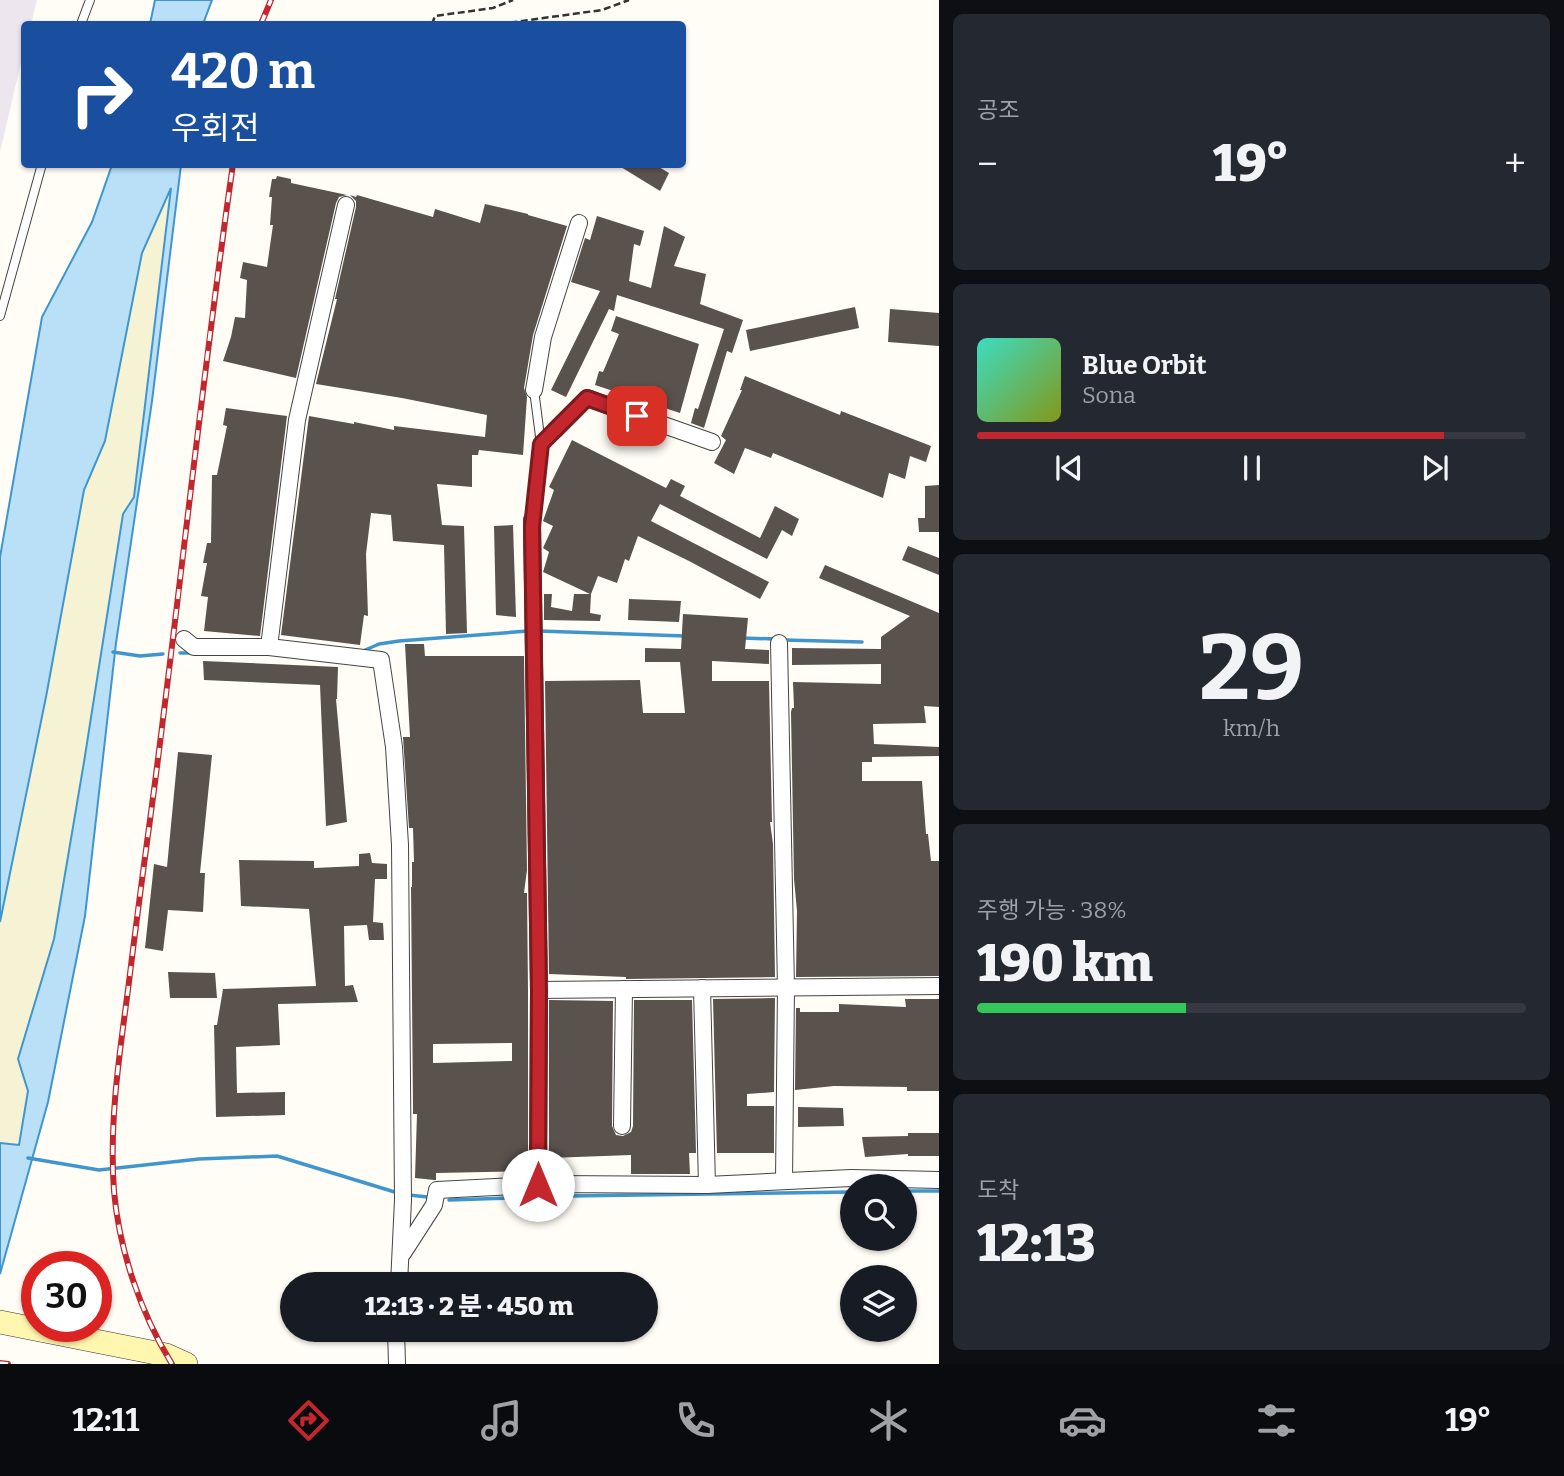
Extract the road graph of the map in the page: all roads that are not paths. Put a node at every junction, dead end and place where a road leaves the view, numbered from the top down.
1 (90, 0) edge
2 (82, 21) edge
3 (41, 168) edge
4 (346, 205) dead end
5 (579, 223) dead end
6 (0, 316) edge
7 (534, 390) joint
8 (555, 430) joint
9 (712, 442) dead end
10 (541, 444) junction
11 (532, 520) joint
12 (184, 639) dead end
13 (779, 643) dead end
14 (269, 647) junction
15 (939, 986) edge
16 (786, 987) junction
17 (702, 988) junction
18 (624, 989) junction
19 (539, 990) junction
20 (622, 1126) dead end
21 (939, 1180) edge
22 (784, 1181) junction
23 (538, 1185) junction
24 (707, 1185) junction
25 (401, 1255) junction
26 (399, 1272) edge
27 (3, 1323) edge
28 (397, 1342) edge
29 (186, 1364) edge
30 (397, 1364) edge

1 - 2 lane
3 - 6 lane
4 - 14 street
5 - 7 street
7 - 10 lane
8 - 9 street
8 - 10 lane
10 - 11 lane
11 - 19 street
12 - 14 street
13 - 16 street
14 - 25 street
15 - 16 street
16 - 17 street
16 - 22 street
17 - 18 street
17 - 24 street
18 - 19 street
18 - 20 street
19 - 23 street
21 - 22 street
22 - 24 street
23 - 24 street
23 - 25 street
25 - 26 street
27 - 29 street
28 - 30 street

